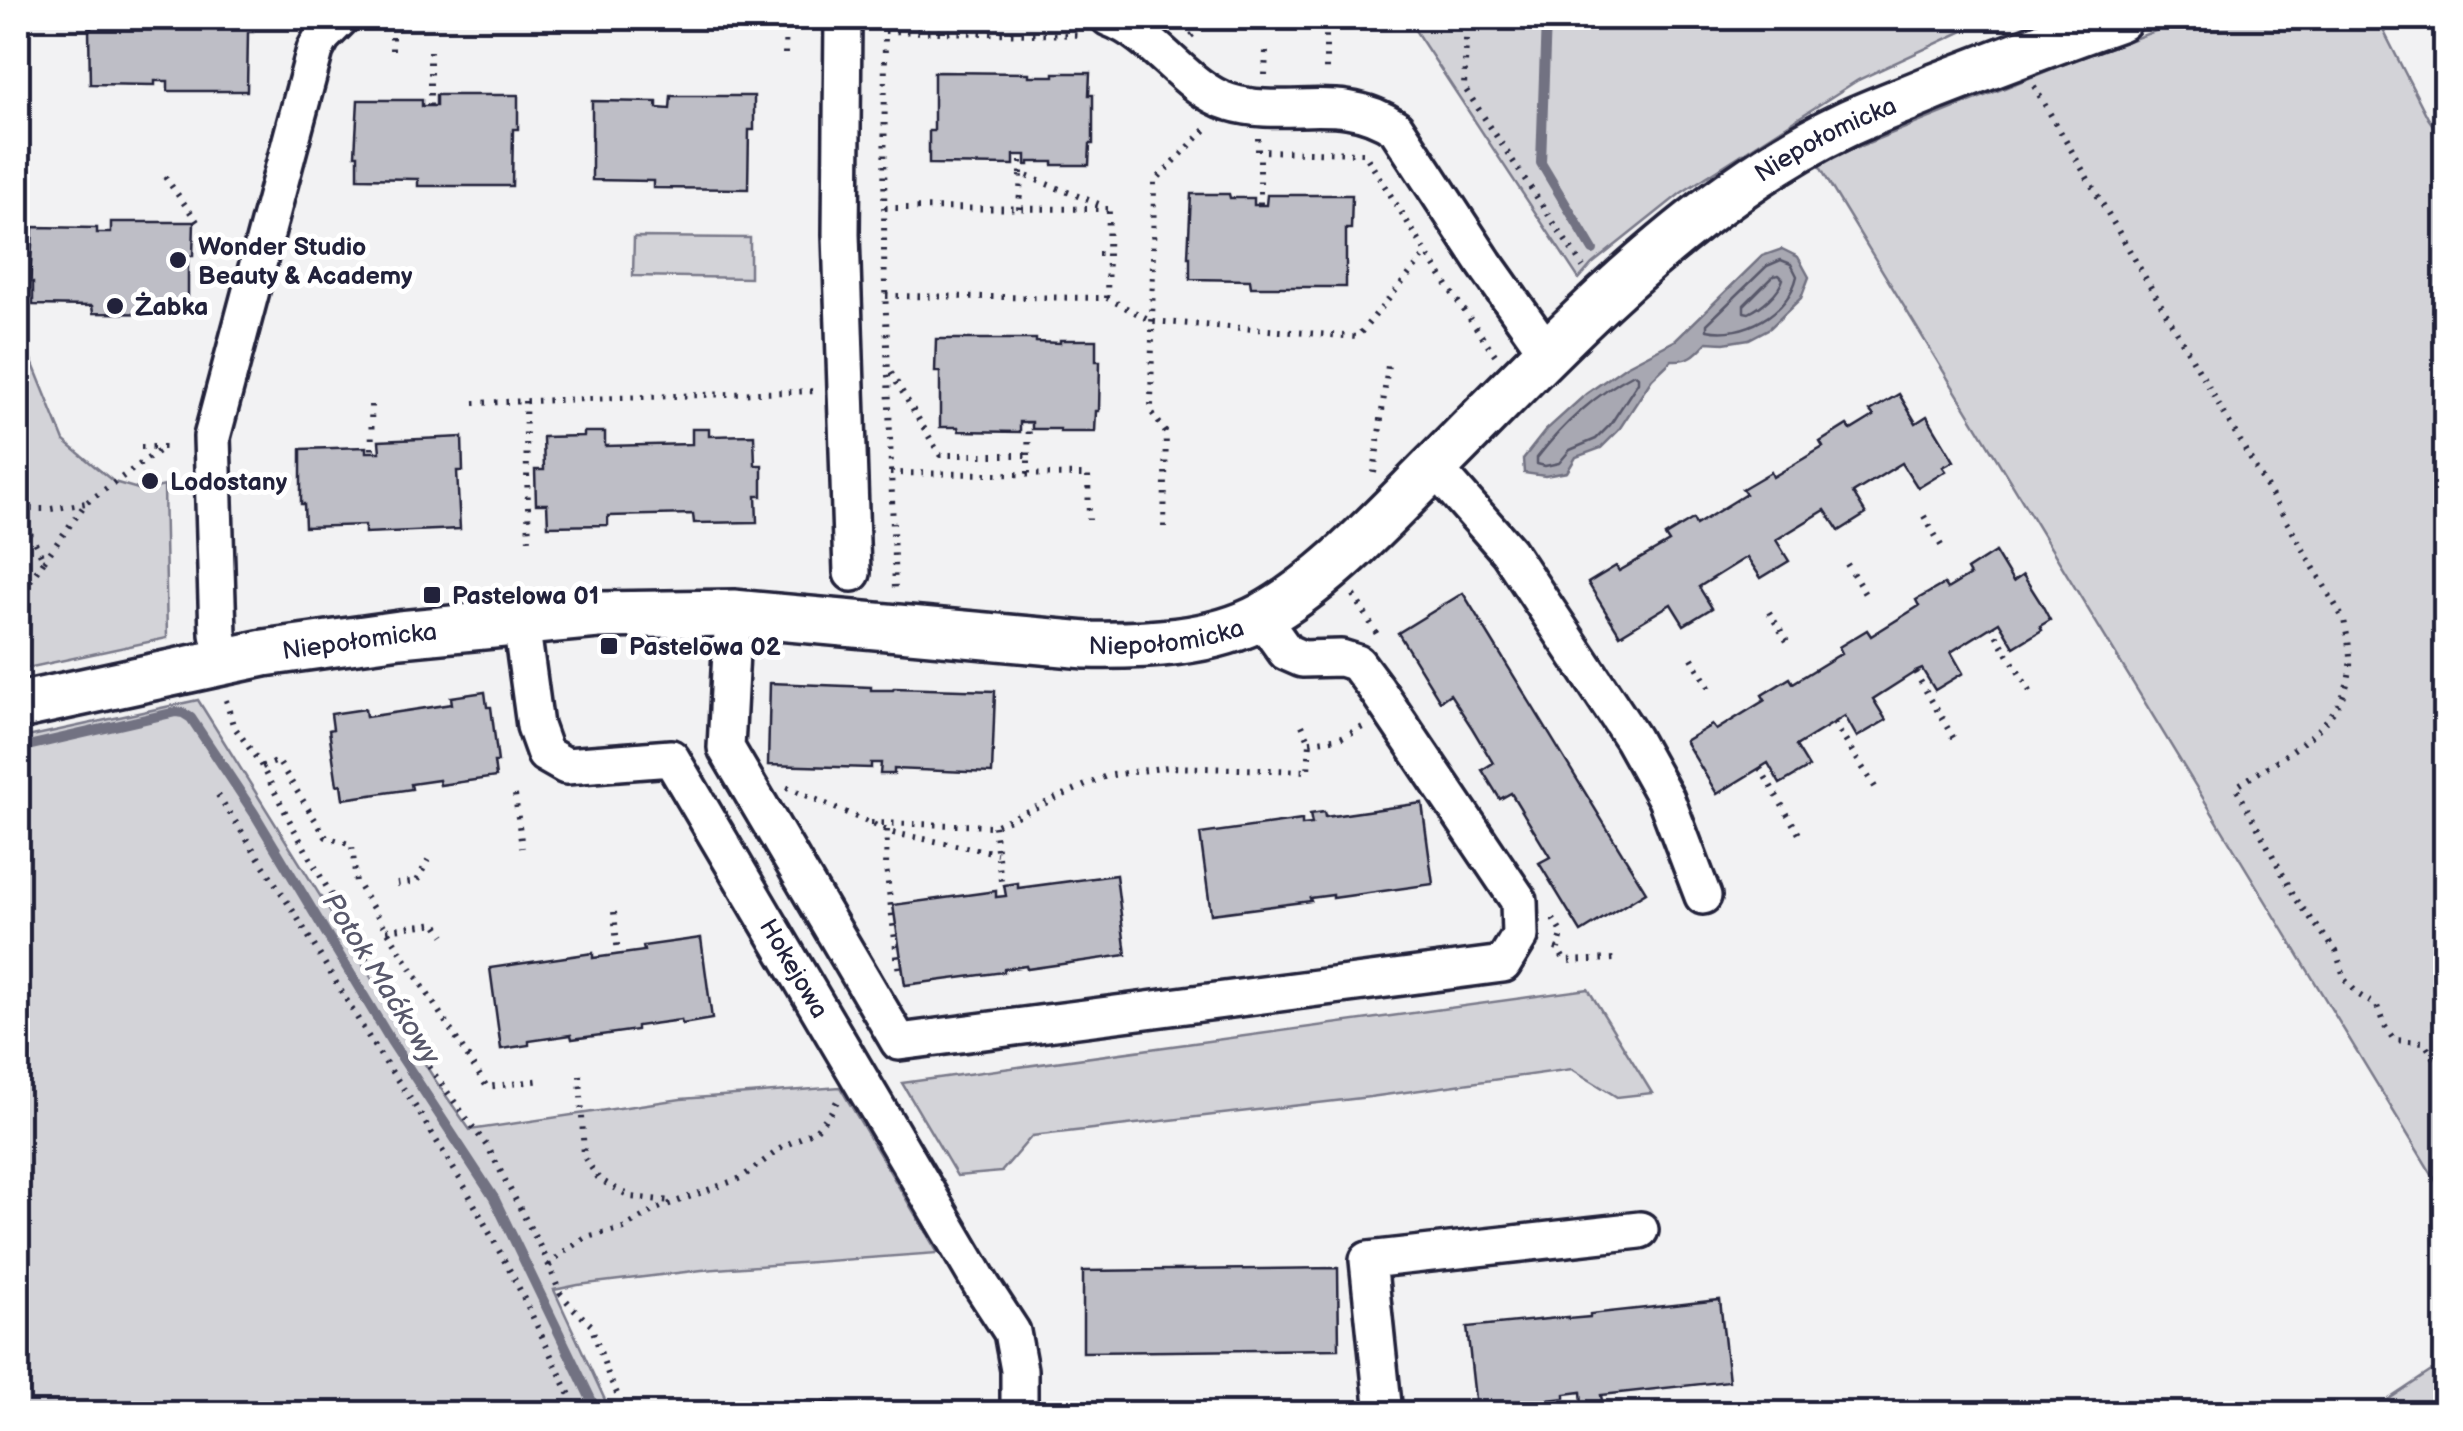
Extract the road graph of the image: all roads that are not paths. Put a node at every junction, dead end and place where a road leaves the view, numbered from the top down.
1 (341, 18) edge
2 (844, 18) edge
3 (2119, 18) edge
4 (1099, 27) edge
5 (1541, 344) junction
6 (1434, 466) junction
7 (852, 574) dead end
8 (732, 613) junction
9 (1261, 617) junction
10 (521, 622) junction
11 (222, 678) junction
12 (18, 706) edge
13 (1704, 896) dead end
14 (1640, 1230) dead end
15 (1019, 1414) edge
16 (1384, 1414) edge

1 - 11 street
2 - 7 street
3 - 5 main road, Niepołomicka
4 - 5 street
5 - 6 main road, Niepołomicka
6 - 9 main road, Niepołomicka
6 - 13 street
8 - 9 main road, Niepołomicka
8 - 9 street
8 - 10 main road, Niepołomicka
10 - 11 main road, Niepołomicka
10 - 15 street, Hokejowa
11 - 12 main road, Niepołomicka
14 - 16 street

